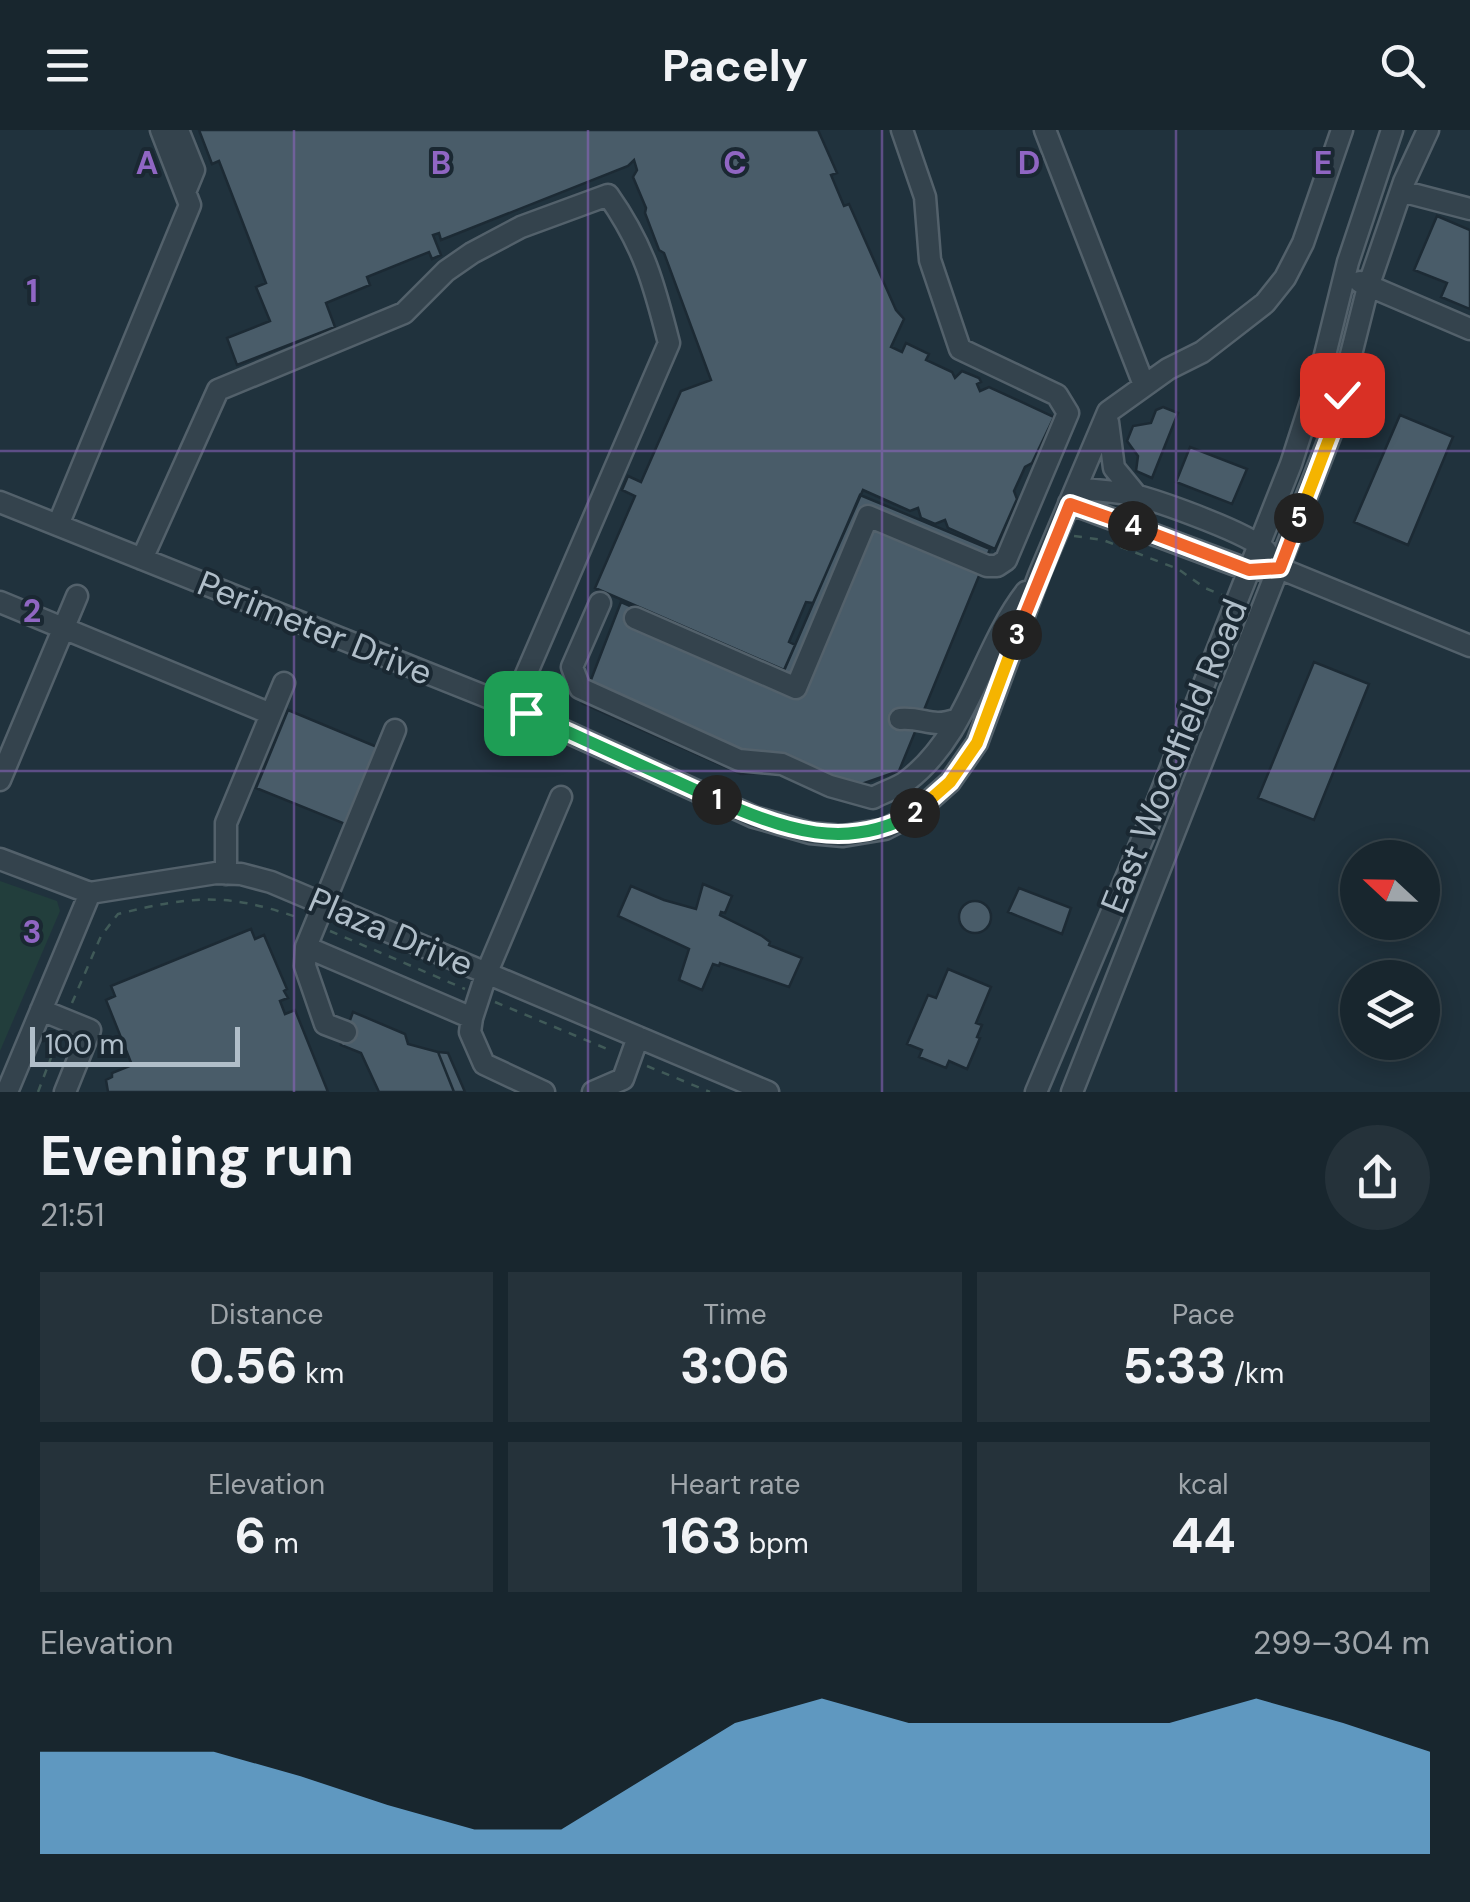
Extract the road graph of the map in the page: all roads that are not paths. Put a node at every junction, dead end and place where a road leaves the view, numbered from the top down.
1 (162, 130) edge
2 (178, 130) edge
3 (902, 130) edge
4 (1045, 130) edge
5 (1342, 130) edge
6 (1392, 130) edge
7 (1428, 130) edge
8 (1401, 191) junction
9 (186, 192) junction
10 (1470, 209) edge
11 (1345, 274) junction
12 (1368, 286) junction
13 (1470, 328) edge
14 (1144, 384) junction
15 (1108, 412) junction
16 (1073, 496) junction
17 (1137, 496) junction
18 (0, 502) edge
19 (58, 525) junction
20 (1260, 543) junction
21 (142, 558) junction
22 (1280, 568) junction
23 (1249, 570) junction
24 (1039, 575) junction
25 (563, 584) junction
26 (77, 596) dead end
27 (0, 602) edge
28 (634, 618) dead end
29 (64, 629) junction
30 (1470, 646) edge
31 (284, 683) dead end
32 (512, 707) junction
33 (271, 714) junction
34 (957, 719) junction
35 (395, 730) dead end
36 (929, 757) junction
37 (0, 780) edge
38 (561, 796) dead end
39 (0, 859) edge
40 (226, 874) junction
41 (90, 893) junction
42 (325, 904) junction
43 (306, 947) junction
44 (487, 972) junction
45 (41, 1010) junction
46 (472, 1018) junction
47 (346, 1032) dead end
48 (638, 1037) junction
49 (7, 1092) edge
50 (65, 1092) edge
51 (544, 1092) edge
52 (593, 1092) edge
53 (768, 1092) edge
54 (1036, 1092) edge
55 (1072, 1092) edge

1 - 9 street
2 - 9 street
3 - 28 street
4 - 14 street
5 - 14 street, Perimeter Drive
6 - 11 street, East Woodfield Road
7 - 8 street, East Woodfield Road
8 - 10 street
8 - 12 street, East Woodfield Road
9 - 19 street
11 - 12 street
11 - 20 street, East Woodfield Road
12 - 13 street
12 - 22 street, East Woodfield Road
14 - 15 street, Perimeter Drive
15 - 16 street, Perimeter Drive
15 - 17 street
16 - 17 street
16 - 23 street
16 - 24 street, Perimeter Drive
17 - 20 street
18 - 19 street, Perimeter Drive
19 - 21 street, Perimeter Drive
20 - 22 street
20 - 23 street, East Woodfield Road
21 - 25 street
21 - 32 street, Perimeter Drive
22 - 23 street
22 - 30 street
22 - 55 street, East Woodfield Road
23 - 54 street, East Woodfield Road
24 - 32 street, Perimeter Drive
24 - 34 street
25 - 32 street
25 - 36 street
26 - 29 street
27 - 29 street
29 - 33 street
29 - 37 street
31 - 33 street
33 - 40 street
34 - 36 street
34 - 36 street
35 - 42 street
38 - 44 street
39 - 41 street, Plaza Drive
40 - 41 street, Plaza Drive
40 - 42 street, Plaza Drive
41 - 45 street
42 - 43 street
42 - 44 street, Plaza Drive
43 - 46 street
43 - 47 street
44 - 46 street
44 - 48 street, Plaza Drive
45 - 49 street
45 - 50 street
46 - 51 street
48 - 52 street
48 - 53 street, Plaza Drive

